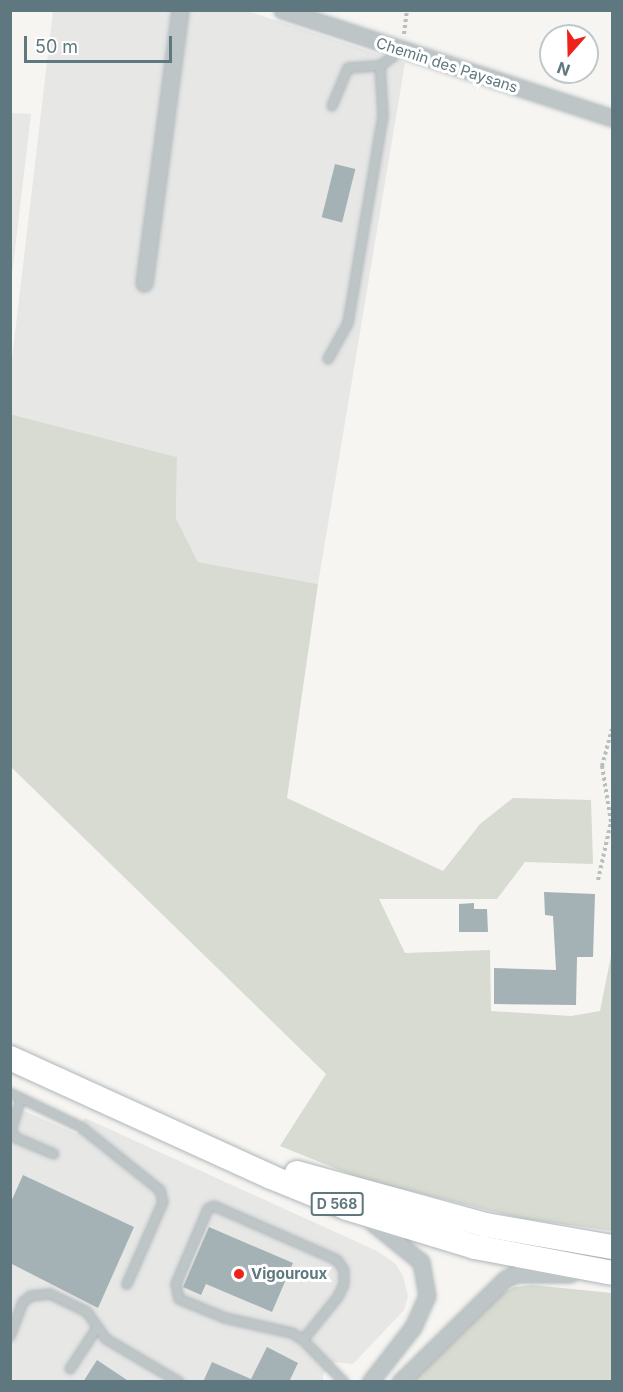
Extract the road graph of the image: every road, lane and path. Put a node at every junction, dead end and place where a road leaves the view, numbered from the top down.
1 (180, 10) edge
2 (282, 10) edge
3 (402, 50) junction
4 (380, 66) junction
5 (332, 106) dead end
6 (612, 118) edge
7 (144, 283) dead end
8 (328, 359) dead end
9 (612, 729) edge
10 (598, 880) dead end
11 (12, 1063) edge
12 (77, 1087) junction
13 (10, 1093) edge
14 (21, 1098) junction
15 (54, 1154) dead end
16 (347, 1208) junction
17 (612, 1247) edge
18 (612, 1274) edge
19 (127, 1284) dead end
20 (97, 1328) junction
21 (10, 1336) edge
22 (303, 1340) junction
23 (70, 1369) dead end
24 (179, 1382) edge
25 (344, 1382) edge
26 (370, 1382) edge
27 (400, 1382) edge

1 - 7 street
2 - 3 street, Chemin des Paysans
3 - 4 lane
3 - 6 street, Chemin des Paysans
4 - 5 lane
4 - 8 lane
9 - 10 path
11 - 12 main road, D 568
12 - 16 main road, D 568
12 - 17 main road, D 568
13 - 14 lane
14 - 15 lane
14 - 19 lane
16 - 18 main road, D 568
16 - 26 street
18 - 27 street
20 - 21 lane
20 - 23 lane
20 - 24 lane
22 - 22 lane
22 - 25 lane

